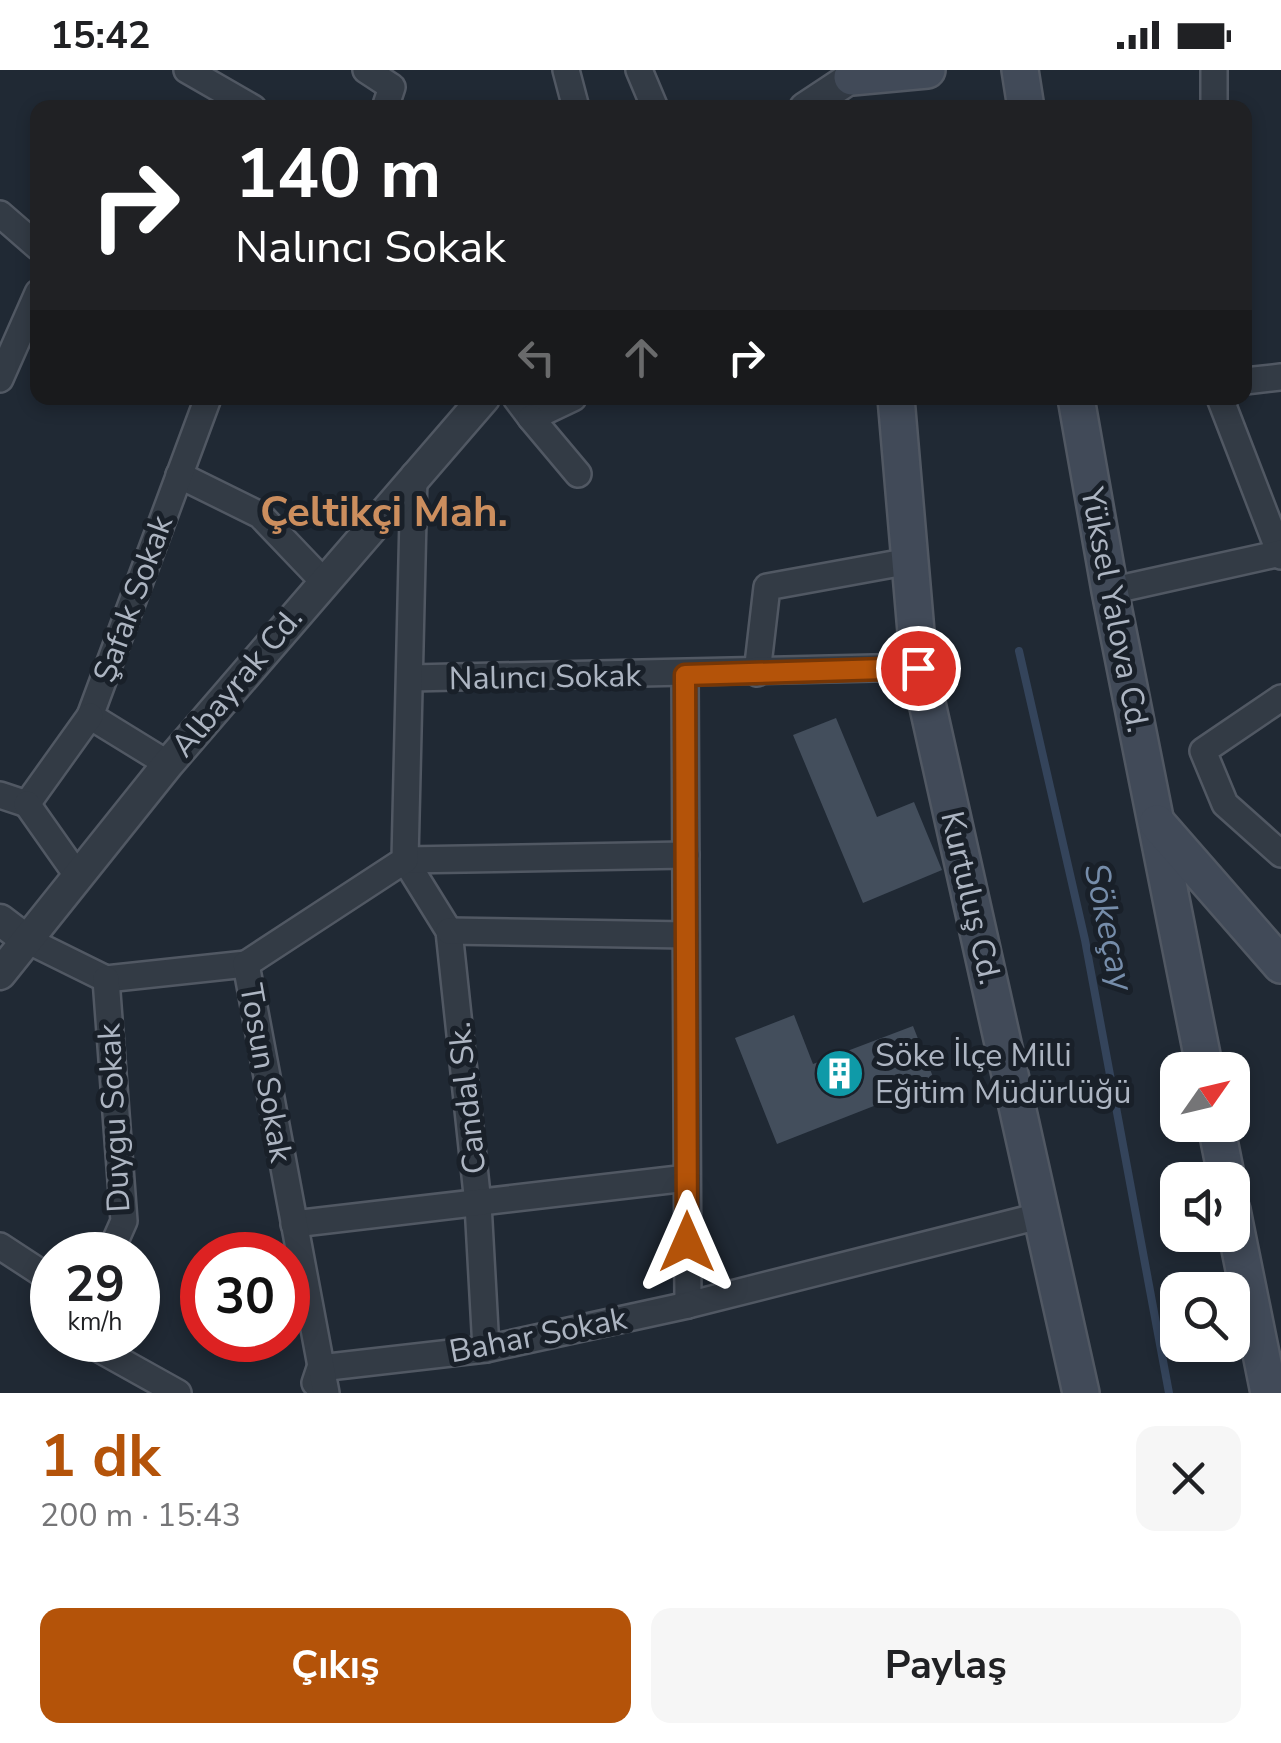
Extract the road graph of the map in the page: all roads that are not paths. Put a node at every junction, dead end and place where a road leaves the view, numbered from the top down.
1 (187, 70) edge
2 (366, 70) edge
3 (566, 70) edge
4 (639, 70) edge
5 (928, 70) edge
6 (1020, 70) edge
7 (1214, 70) edge
8 (854, 85) edge
9 (239, 100) edge
10 (388, 100) edge
11 (574, 100) edge
12 (652, 100) edge
13 (822, 100) edge
14 (1025, 100) edge
15 (1214, 100) edge
16 (0, 214) edge
17 (30, 240) edge
18 (30, 310) edge
19 (1, 372) edge
20 (1281, 377) edge
21 (1252, 380) edge
22 (205, 405) edge
23 (478, 405) edge
24 (897, 405) edge
25 (1077, 405) edge
26 (1223, 405) edge
27 (523, 408) edge
28 (578, 474) dead end
29 (414, 475) junction
30 (179, 476) junction
31 (1280, 554) edge
32 (910, 561) junction
33 (323, 581) junction
34 (1110, 591) junction
35 (918, 668) junction
36 (757, 673) junction
37 (685, 675) junction
38 (411, 678) junction
39 (1281, 698) edge
40 (90, 716) junction
41 (168, 764) junction
42 (0, 795) edge
43 (27, 804) junction
44 (1156, 822) junction
45 (1281, 854) edge
46 (686, 855) junction
47 (405, 860) junction
48 (78, 875) junction
49 (0, 920) edge
50 (449, 931) junction
51 (686, 935) junction
52 (25, 939) junction
53 (246, 964) junction
54 (1281, 965) edge
55 (0, 974) edge
56 (106, 979) junction
57 (1201, 1052) edge
58 (687, 1178) junction
59 (478, 1204) junction
60 (1043, 1215) junction
61 (294, 1224) junction
62 (119, 1232) edge
63 (0, 1246) edge
64 (1242, 1252) edge
65 (30, 1266) edge
66 (688, 1306) junction
67 (486, 1349) junction
68 (123, 1362) edge
69 (323, 1380) edge
70 (1272, 1383) edge
71 (178, 1393) edge
72 (312, 1393) edge
73 (1080, 1393) edge

1 - 9 street
2 - 10 street
3 - 11 street
4 - 12 street
5 - 8 main road
6 - 14 main road
7 - 15 street
8 - 13 street
16 - 17 street
18 - 19 street
20 - 21 street
22 - 30 street, Şafak Sokak
23 - 29 street, Albayrak Cd.
24 - 32 main road, Kurtuluş Cd.
25 - 34 main road, Yüksel Yalova Cd.
26 - 31 street
27 - 28 street
29 - 33 street, Albayrak Cd.
29 - 38 street
30 - 33 street
30 - 40 street, Şafak Sokak
31 - 34 street
32 - 35 main road, Kurtuluş Cd.
32 - 36 street
33 - 41 street, Albayrak Cd.
34 - 44 main road, Yüksel Yalova Cd.
35 - 36 street, Nalıncı Sokak
35 - 60 main road, Kurtuluş Cd.
36 - 37 street, Nalıncı Sokak
37 - 38 street, Nalıncı Sokak
37 - 46 street
38 - 47 street
39 - 45 street
40 - 41 street, Şafak Sokak
40 - 43 street
41 - 48 street, Albayrak Cd.
42 - 43 street
43 - 48 street
44 - 54 main road
44 - 57 main road, Yüksel Yalova Cd.
46 - 47 street
46 - 51 street
47 - 50 street, Candal Sk.
47 - 53 street, Tosun Sokak
48 - 52 street, Albayrak Cd.
49 - 52 street
50 - 51 street
50 - 59 street, Candal Sk.
51 - 58 street
52 - 55 street, Albayrak Cd.
52 - 56 street
53 - 56 street
53 - 61 street, Tosun Sokak
56 - 62 street, Duygu Sokak
58 - 59 street
58 - 66 street
59 - 61 street
59 - 67 street, Candal Sk.
60 - 66 street, Bahar Sokak
60 - 73 main road, Kurtuluş Cd.
61 - 69 street, Tosun Sokak
63 - 65 street
64 - 70 main road
66 - 67 street, Bahar Sokak
67 - 69 street, Bahar Sokak
68 - 71 street
69 - 72 street

